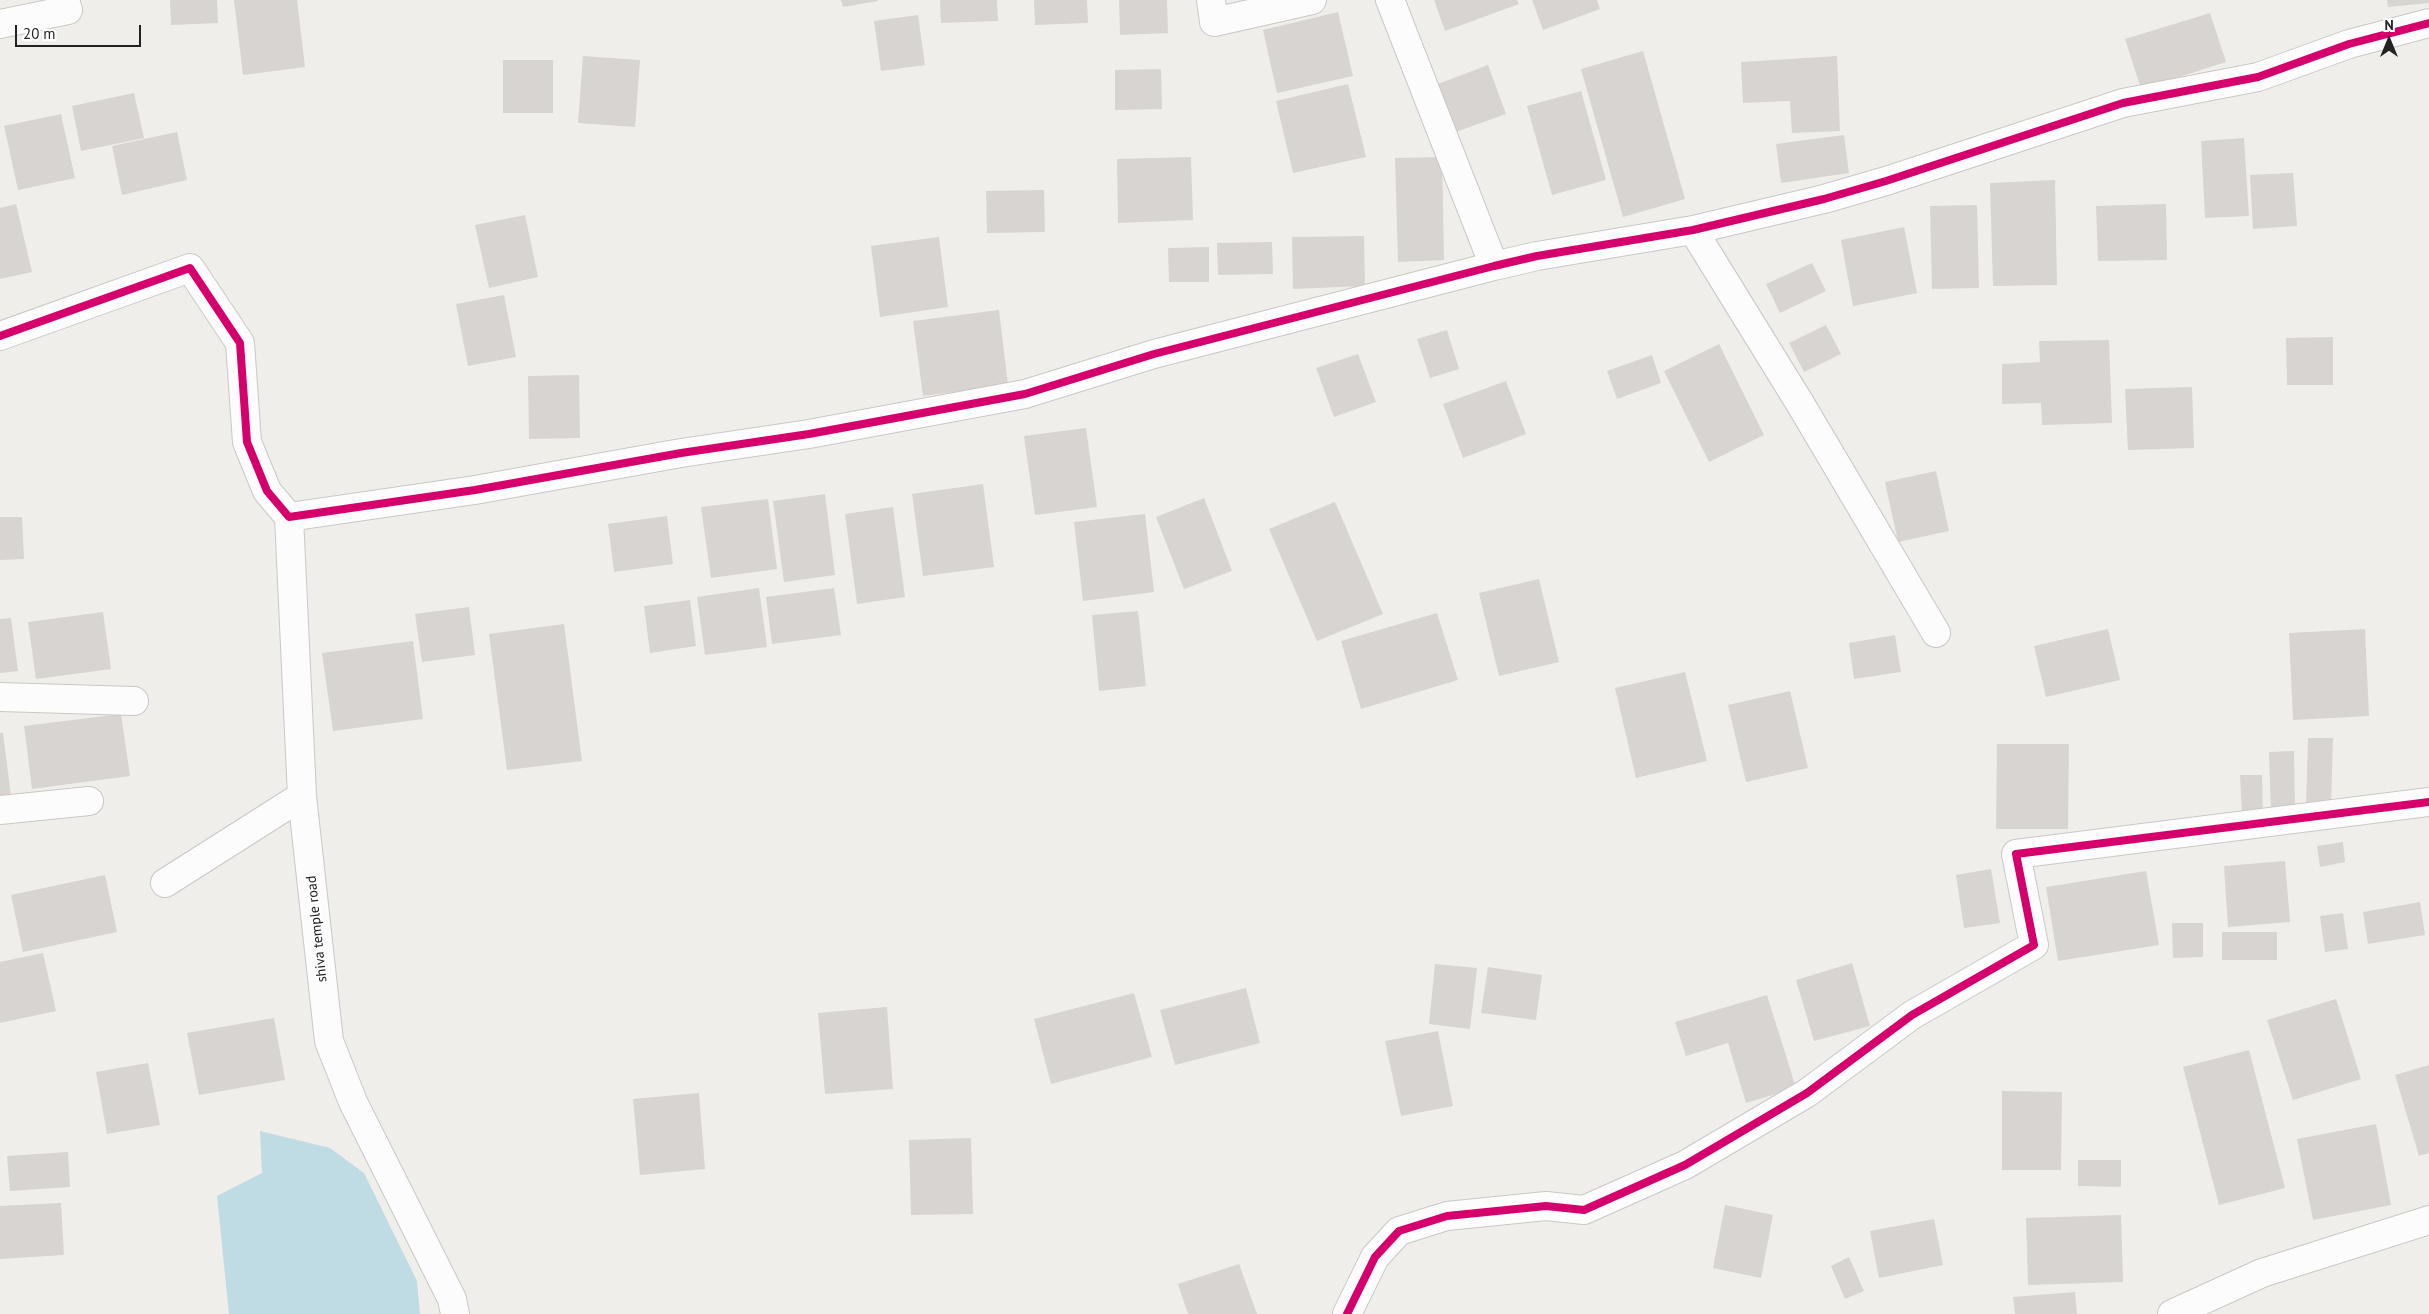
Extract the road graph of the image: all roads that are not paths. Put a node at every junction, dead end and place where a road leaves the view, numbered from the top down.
1 (65, 0) edge
2 (1211, 0) edge
3 (1312, 0) edge
4 (1390, 0) edge
5 (2429, 22) edge
6 (0, 24) edge
7 (1694, 230) junction
8 (1494, 266) junction
9 (0, 336) edge
10 (289, 516) junction
11 (1936, 633) dead end
12 (0, 697) edge
13 (134, 701) dead end
14 (302, 796) junction
15 (89, 801) dead end
16 (2429, 802) edge
17 (0, 810) edge
18 (165, 883) dead end
19 (2429, 1220) edge
20 (455, 1314) edge
21 (1347, 1314) edge
22 (2172, 1314) edge

1 - 6 street
2 - 3 street
4 - 8 street
5 - 7 street
7 - 8 street
7 - 11 street
8 - 10 street
9 - 10 street
10 - 14 street, shiva temple road
12 - 13 street
14 - 18 street
14 - 20 street, shiva temple road
15 - 17 street
16 - 21 street
19 - 22 street

